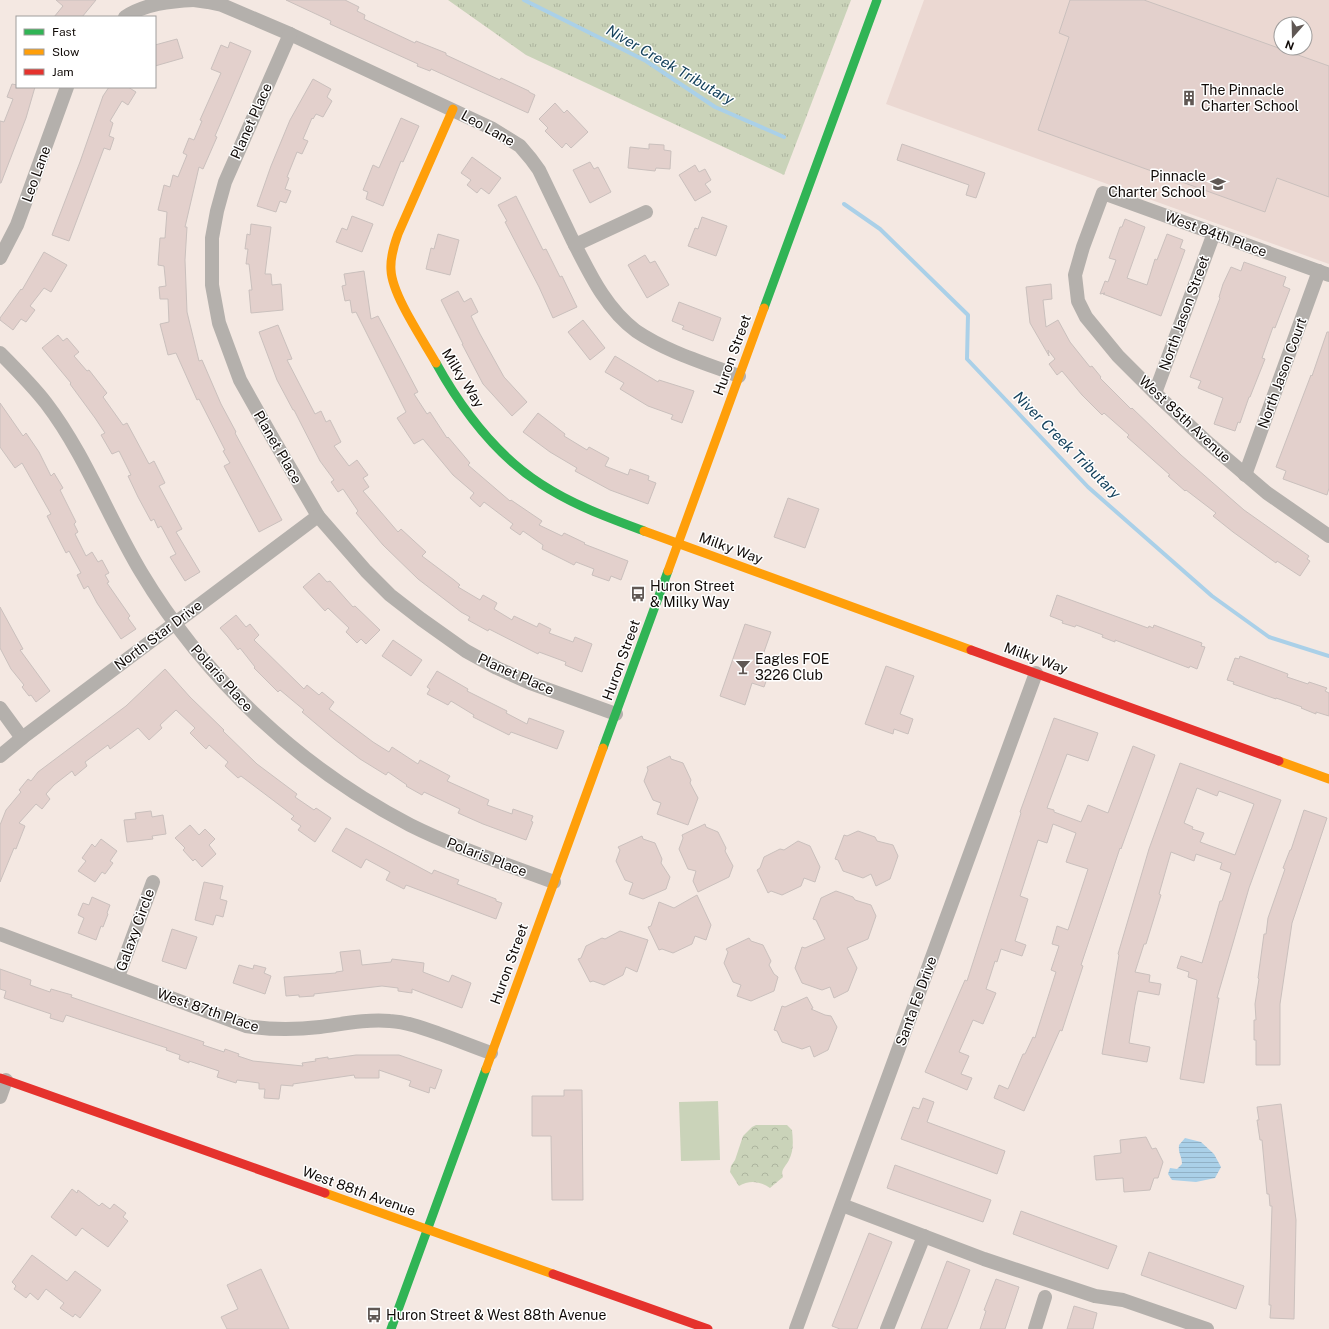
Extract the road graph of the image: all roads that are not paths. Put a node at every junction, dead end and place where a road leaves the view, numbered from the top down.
1 (194, 0) edge
2 (877, 0) edge
3 (126, 16) edge
4 (290, 34) junction
5 (67, 88) edge
6 (453, 109) junction
7 (646, 212) dead end
8 (1214, 233) junction
9 (575, 245) junction
10 (0, 258) edge
11 (1324, 273) edge
12 (1075, 275) joint
13 (0, 353) edge
14 (739, 376) junction
15 (1155, 393) junction
16 (1245, 475) junction
17 (318, 516) junction
18 (1329, 536) edge
19 (678, 544) junction
20 (174, 624) junction
21 (1036, 673) junction
22 (0, 708) edge
23 (616, 714) junction
24 (22, 738) junction
25 (0, 756) edge
26 (1329, 780) edge
27 (153, 882) dead end
28 (554, 882) junction
29 (0, 934) edge
30 (118, 977) junction
31 (491, 1053) junction
32 (3, 1079) edge
33 (0, 1097) edge
34 (842, 1205) junction
35 (426, 1230) junction
36 (924, 1236) junction
37 (1046, 1296) dead end
38 (391, 1329) edge
39 (708, 1329) edge
40 (796, 1329) edge
41 (888, 1329) edge
42 (1035, 1329) edge
43 (1207, 1329) edge

1 - 3 street, Leo Lane
1 - 4 street, Leo Lane
2 - 14 main road, Huron Street
4 - 6 street, Leo Lane
4 - 17 street, Planet Place
5 - 10 street, Leo Lane
6 - 9 street, Leo Lane
6 - 19 main road, Milky Way
7 - 9 street
8 - 11 street, West 84th Place
8 - 12 street, West 84th Place
8 - 15 street, North Jason Street
9 - 14 street, Leo Lane
11 - 16 street, North Jason Court
12 - 15 street, West 85th Avenue
13 - 20 street, Polaris Place
14 - 19 main road, Huron Street
15 - 16 street, West 85th Avenue
16 - 18 street, West 85th Avenue
17 - 20 street, North Star Drive
17 - 23 street, Planet Place
19 - 21 main road, Milky Way
19 - 23 main road, Huron Street
20 - 24 street, North Star Drive
20 - 28 street, Polaris Place
21 - 26 main road, Milky Way
21 - 34 street, Santa Fe Drive
22 - 24 street
23 - 28 main road, Huron Street
24 - 25 street, North Star Drive
27 - 30 street, Galaxy Circle
28 - 31 main road, Huron Street
29 - 30 street, West 87th Place
30 - 31 street, West 87th Place
31 - 35 main road, Huron Street
32 - 33 street
32 - 35 main road, West 88th Avenue
34 - 36 street
34 - 40 street, Santa Fe Drive
35 - 38 main road, Huron Street
35 - 39 main road, West 88th Avenue
36 - 41 street
36 - 43 street
37 - 42 street

